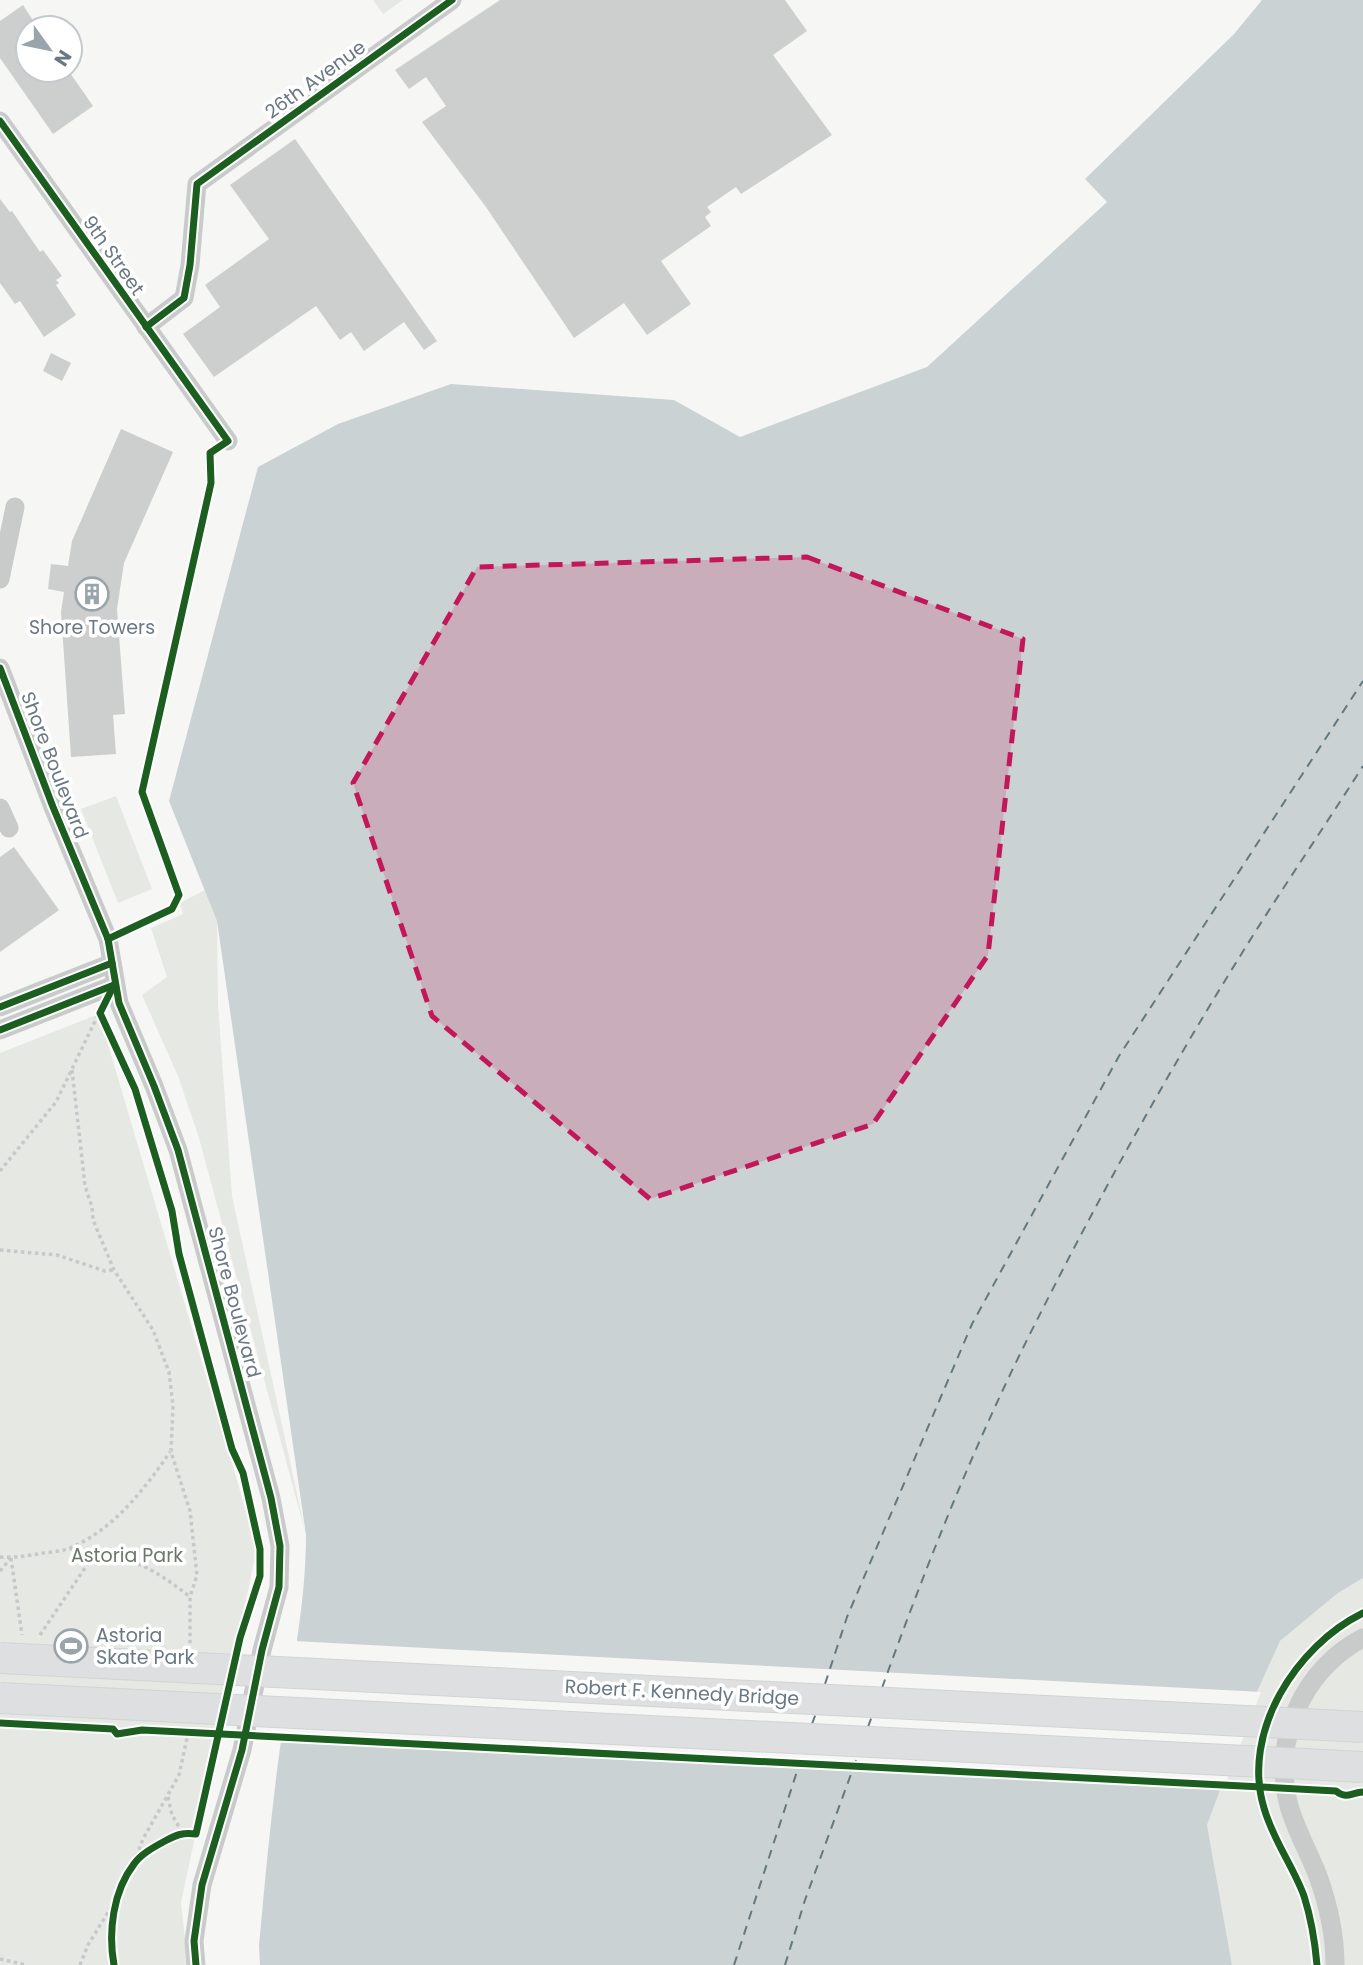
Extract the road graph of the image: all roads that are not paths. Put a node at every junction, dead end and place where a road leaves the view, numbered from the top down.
1 (452, 0) edge
2 (0, 121) edge
3 (146, 327) junction
4 (228, 441) dead end
5 (15, 507) dead end
6 (0, 579) edge
7 (0, 668) edge
8 (0, 808) edge
9 (9, 828) dead end
10 (111, 963) junction
11 (117, 994) junction
12 (0, 1007) edge
13 (0, 1030) edge
14 (1363, 1638) edge
15 (12, 1651) edge
16 (0, 1698) edge
17 (1363, 1727) edge
18 (1363, 1767) edge
19 (196, 1965) edge
20 (1335, 1965) edge

1 - 3 street, 26th Avenue
2 - 3 street, 9th Street
3 - 4 street, 9th Street
5 - 6 street
7 - 10 street, Shore Boulevard
8 - 9 street
10 - 11 street, Shore Boulevard
10 - 12 street
11 - 13 street
11 - 19 street, Shore Boulevard
14 - 20 street
15 - 17 highway, Robert F. Kennedy Bridge, bridge
16 - 18 highway, Robert F. Kennedy Bridge, bridge

